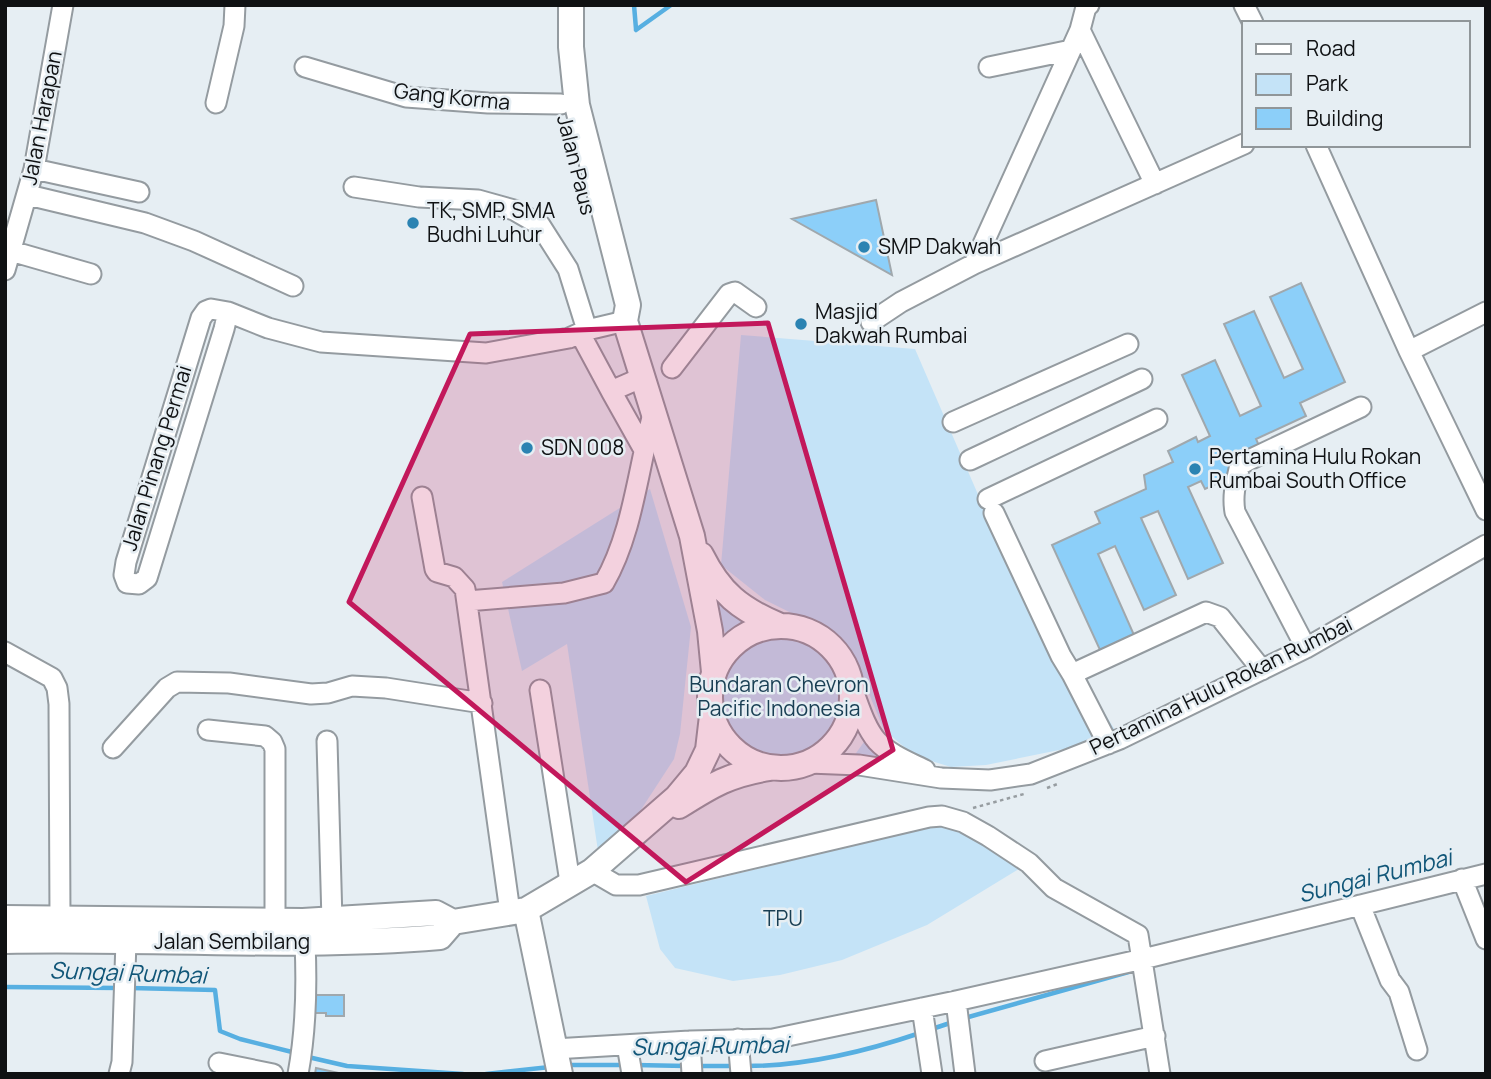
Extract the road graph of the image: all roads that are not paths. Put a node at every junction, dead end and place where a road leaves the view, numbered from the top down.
1 (63, 5) edge
2 (234, 5) edge
3 (559, 5) edge
4 (571, 5) edge
5 (1089, 5) edge
6 (1244, 5) edge
7 (1252, 21) edge
8 (1080, 30) junction
9 (1071, 50) junction
10 (305, 66) dead end
11 (989, 68) dead end
12 (216, 103) dead end
13 (561, 104) junction
14 (1242, 145) edge
15 (1317, 147) edge
16 (34, 169) junction
17 (1155, 184) junction
18 (354, 187) dead end
19 (139, 191) dead end
20 (19, 201) edge
21 (10, 251) junction
22 (974, 264) junction
23 (5, 270) edge
24 (91, 274) dead end
25 (293, 286) dead end
26 (756, 307) dead end
27 (228, 312) junction
28 (1486, 312) edge
29 (872, 323) dead end
30 (626, 325) junction
31 (580, 336) junction
32 (1128, 344) dead end
33 (1409, 351) junction
34 (672, 368) dead end
35 (641, 378) junction
36 (1142, 379) dead end
37 (611, 391) junction
38 (1361, 407) dead end
39 (653, 414) junction
40 (1157, 419) dead end
41 (953, 422) dead end
42 (643, 448) junction
43 (158, 454) junction
44 (970, 460) dead end
45 (182, 461) junction
46 (422, 497) dead end
47 (1486, 510) edge
48 (692, 536) junction
49 (1486, 545) edge
50 (467, 601) junction
51 (778, 625) junction
52 (1306, 649) junction
53 (5, 652) edge
54 (1262, 670) junction
55 (714, 671) junction
56 (1072, 674) junction
57 (851, 685) junction
58 (540, 690) dead end
59 (482, 703) junction
60 (712, 716) junction
61 (208, 730) dead end
62 (327, 741) dead end
63 (1108, 744) junction
64 (113, 748) dead end
65 (809, 763) junction
66 (770, 768) junction
67 (941, 778) junction
68 (639, 831) junction
69 (1486, 874) edge
70 (581, 877) junction
71 (1462, 879) junction
72 (1360, 905) junction
73 (518, 911) junction
74 (60, 917) junction
75 (5, 918) edge
76 (332, 920) junction
77 (275, 921) junction
78 (443, 924) junction
79 (1486, 939) edge
80 (5, 941) edge
81 (126, 941) junction
82 (305, 943) junction
83 (1143, 959) junction
84 (957, 1014) junction
85 (925, 1023) junction
86 (1155, 1036) junction
87 (554, 1049) junction
88 (1417, 1050) dead end
89 (300, 1060) edge
90 (691, 1061) edge
91 (740, 1061) edge
92 (1045, 1061) dead end
93 (630, 1062) edge
94 (219, 1063) dead end
95 (119, 1074) edge
96 (273, 1074) edge
97 (560, 1074) edge
98 (932, 1074) edge
99 (965, 1074) edge
100 (1160, 1074) edge

1 - 16 street, Jalan Harapan
2 - 12 street
3 - 13 main road, Jalan Paus
4 - 30 main road, Jalan Paus
5 - 8 street
6 - 7 street
8 - 9 street
8 - 17 street
9 - 11 street
9 - 22 street
10 - 13 street, Gang Korma
13 - 30 main road, Jalan Paus
14 - 17 street
15 - 33 street
16 - 19 street
16 - 20 street, Jalan Harapan
17 - 22 street
18 - 31 street
20 - 21 street, Jalan Harapan
20 - 25 street
21 - 23 street, Jalan Harapan
21 - 24 street
22 - 29 street
26 - 34 street
27 - 31 street
27 - 43 street, Jalan Pinang Permai
27 - 45 street, Jalan Pinang Permai
28 - 33 street
30 - 31 street
30 - 35 main road, Jalan Paus
31 - 37 street
32 - 41 street
33 - 47 street
35 - 37 street
35 - 39 main road, Jalan Paus
36 - 44 street
37 - 42 street
38 - 52 street
39 - 42 street
39 - 48 main road, Jalan Paus
40 - 56 street
42 - 50 street
43 - 45 street
43 - 45 street, Jalan Pinang Permai
46 - 50 street
48 - 51 main road, Jalan Paus
48 - 55 main road, Jalan Paus
49 - 52 street, Pertamina Hulu Rokan Rumbai
50 - 59 street
51 - 55 main road
51 - 57 main road
52 - 54 street, Pertamina Hulu Rokan Rumbai
53 - 74 street
54 - 56 street
54 - 63 street, Pertamina Hulu Rokan Rumbai
55 - 60 main road
56 - 63 street
57 - 65 main road
57 - 67 street, Pertamina Hulu Rokan Rumbai
58 - 70 street
59 - 64 street
59 - 73 street
60 - 66 main road
60 - 68 main road, Jalan Sembilang
61 - 77 street
62 - 76 street
63 - 67 street, Pertamina Hulu Rokan Rumbai
65 - 66 main road
65 - 67 street, Pertamina Hulu Rokan Rumbai
66 - 68 main road, Jalan Sembilang
68 - 70 main road, Jalan Sembilang
69 - 71 street
70 - 73 main road, Jalan Sembilang
70 - 83 street
71 - 72 street
71 - 79 street
72 - 83 street
72 - 88 street
73 - 78 main road, Jalan Sembilang
73 - 87 main road
74 - 75 main road, Jalan Sembilang
74 - 77 main road, Jalan Sembilang
76 - 77 main road, Jalan Sembilang
76 - 78 main road, Jalan Sembilang
78 - 82 main road, Jalan Sembilang
80 - 81 main road, Jalan Sembilang
81 - 82 main road, Jalan Sembilang
81 - 95 street
82 - 89 street
83 - 84 street
83 - 86 street
84 - 85 street
84 - 99 street
85 - 91 street
85 - 98 street
86 - 92 street
86 - 100 street
87 - 93 street
87 - 97 main road
90 - 91 street
90 - 93 street
94 - 96 street

